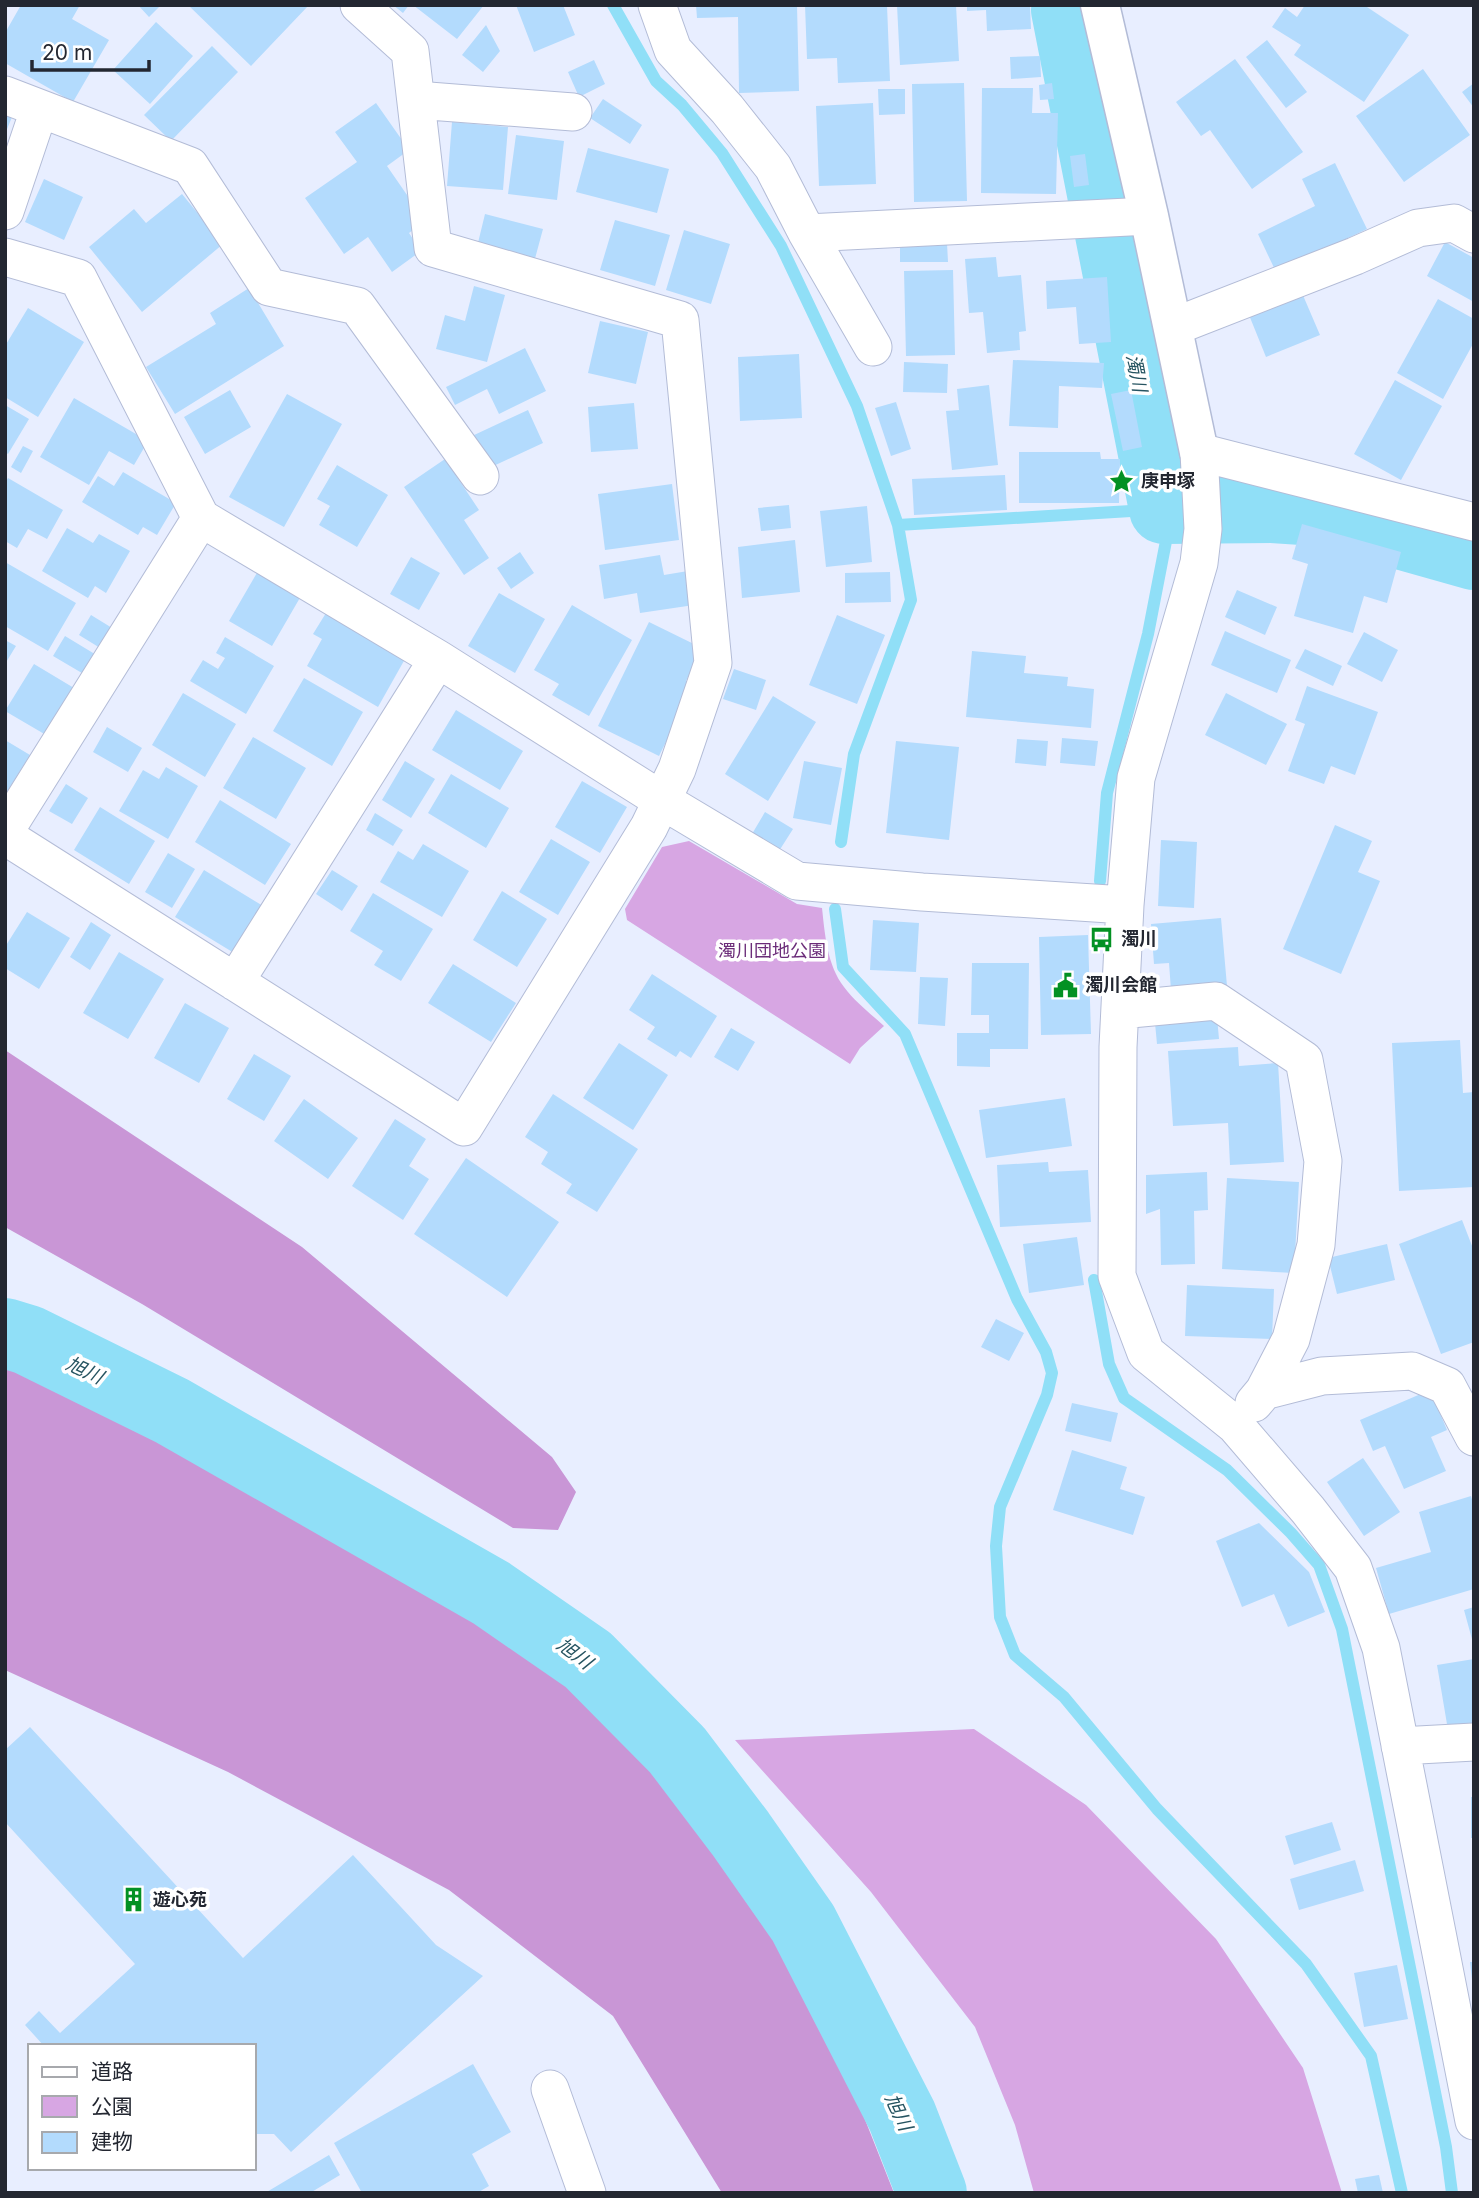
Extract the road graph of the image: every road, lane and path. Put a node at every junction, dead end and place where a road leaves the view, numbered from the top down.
1 (359, 5) edge
2 (657, 5) edge
3 (1100, 5) edge
4 (5, 95) edge
5 (416, 100) junction
6 (39, 110) junction
7 (573, 112) dead end
8 (5, 211) edge
9 (1123, 218) junction
10 (807, 233) junction
11 (1474, 234) edge
12 (5, 257) edge
13 (1173, 327) junction
14 (873, 347) dead end
15 (1201, 469) junction
16 (480, 476) dead end
17 (201, 518) junction
18 (1474, 522) edge
19 (438, 659) junction
20 (663, 801) junction
21 (5, 834) edge
22 (1125, 905) junction
23 (235, 982) junction
24 (1120, 1010) junction
25 (1264, 1391) junction
26 (1235, 1425) junction
27 (1474, 1437) edge
28 (1474, 1742) edge
29 (1400, 1746) junction
30 (550, 2089) dead end
31 (1474, 2121) edge
32 (587, 2193) edge

1 - 5 street
2 - 10 street
3 - 9 street
4 - 6 street
5 - 7 street
5 - 20 street
6 - 8 street
6 - 16 street
9 - 10 street
9 - 13 street
10 - 14 street
11 - 13 street
12 - 17 street
13 - 15 street
15 - 18 street
15 - 22 street
17 - 19 street
17 - 21 street
19 - 20 street
19 - 23 street
20 - 22 street
20 - 23 street
21 - 23 street
22 - 24 street
24 - 25 street
24 - 26 street
25 - 26 street
25 - 27 street
26 - 29 street
28 - 29 street
29 - 31 street
30 - 32 street

